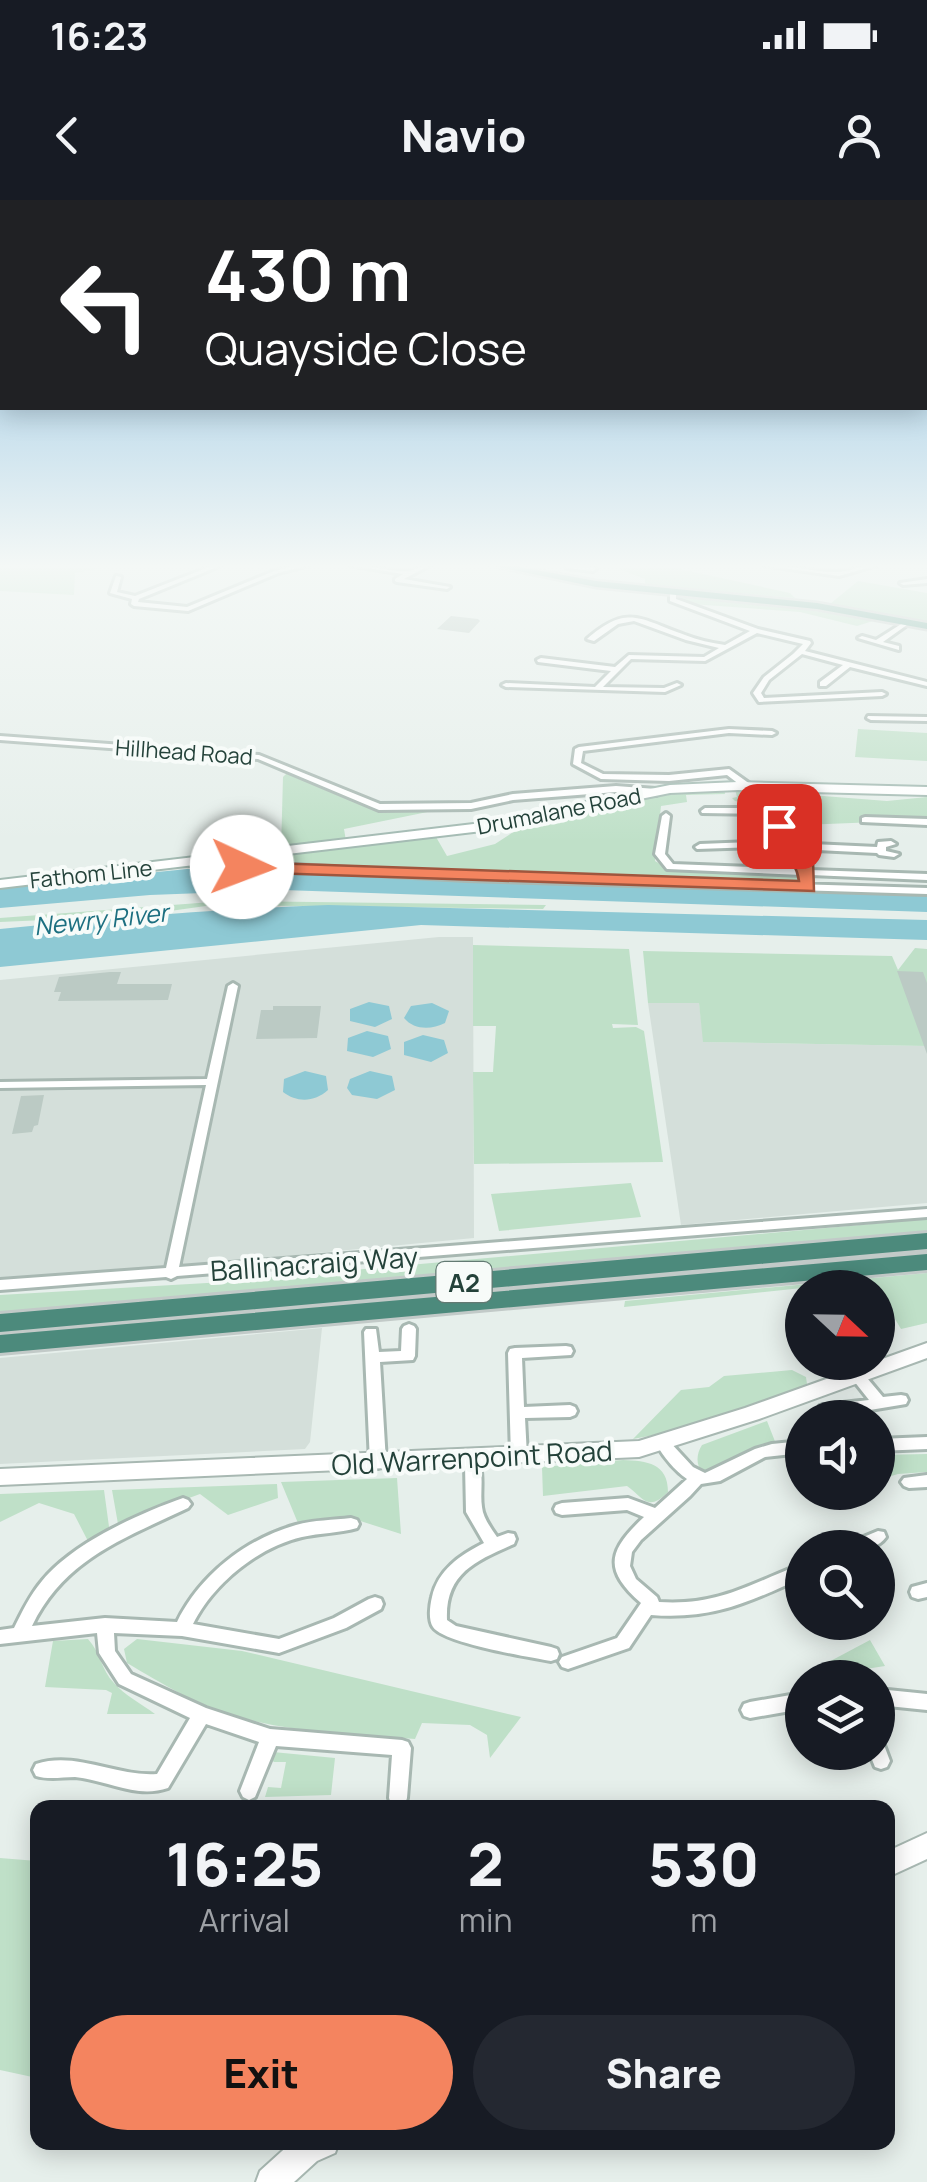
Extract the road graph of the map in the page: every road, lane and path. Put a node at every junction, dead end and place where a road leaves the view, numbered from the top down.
1 (632, 657) edge
2 (661, 657) edge
3 (703, 657) edge
4 (794, 657) edge
5 (825, 657) edge
6 (541, 660) dead end
7 (850, 663) junction
8 (562, 664) junction
9 (614, 668) junction
10 (549, 672) dead end
11 (842, 684) dead end
12 (927, 684) edge
13 (506, 685) dead end
14 (677, 686) dead end
15 (597, 689) junction
16 (882, 694) dead end
17 (744, 698) dead end
18 (759, 698) junction
19 (871, 718) dead end
20 (927, 719) edge
21 (772, 732) dead end
22 (0, 738) edge
23 (746, 786) junction
24 (927, 791) edge
25 (656, 792) junction
26 (705, 811) dead end
27 (865, 820) dead end
28 (680, 821) dead end
29 (926, 825) edge
30 (788, 844) junction
31 (700, 847) dead end
32 (889, 849) dead end
33 (242, 862) junction
34 (193, 863) joint
35 (806, 872) junction
36 (927, 876) edge
37 (0, 884) edge
38 (808, 887) junction
39 (927, 891) edge
40 (233, 986) dead end
41 (210, 1082) junction
42 (0, 1084) edge
43 (927, 1213) edge
44 (927, 1241) edge
45 (927, 1262) edge
46 (171, 1274) junction
47 (0, 1285) edge
48 (0, 1323) edge
49 (409, 1329) dead end
50 (372, 1332) dead end
51 (0, 1344) edge
52 (927, 1350) edge
53 (566, 1351) dead end
54 (373, 1357) junction
55 (895, 1362) edge
56 (846, 1380) edge
57 (861, 1380) edge
58 (878, 1400) edge
59 (901, 1400) dead end
60 (895, 1401) edge
61 (570, 1411) dead end
62 (518, 1413) junction
63 (927, 1442) edge
64 (895, 1443) edge
65 (663, 1444) junction
66 (785, 1449) edge
67 (519, 1456) junction
68 (469, 1459) junction
69 (378, 1462) junction
70 (0, 1477) edge
71 (696, 1478) junction
72 (183, 1504) dead end
73 (562, 1509) dead end
74 (654, 1514) junction
75 (351, 1524) dead end
76 (785, 1578) edge
77 (375, 1604) dead end
78 (647, 1608) junction
79 (105, 1625) junction
80 (182, 1629) junction
81 (19, 1635) junction
82 (0, 1637) edge
83 (550, 1654) dead end
84 (568, 1662) dead end
85 (895, 1699) edge
86 (927, 1702) edge
87 (785, 1704) edge
88 (750, 1710) dead end
89 (202, 1715) junction
90 (270, 1737) junction
91 (42, 1770) dead end
92 (248, 1791) dead end
93 (398, 1798) dead end
94 (927, 1846) edge
95 (895, 1861) edge
96 (306, 2150) edge
97 (272, 2182) edge

1 - 9 street
2 - 3 street
4 - 18 street
5 - 7 street
6 - 8 street
7 - 11 street
7 - 12 street
8 - 9 street
8 - 10 street
9 - 15 street
13 - 15 street
14 - 15 street
16 - 18 street
17 - 18 street
19 - 20 street
21 - 23 street
22 - 25 street, Hillhead Road
23 - 24 main road, Drumalane Road
23 - 25 main road, Drumalane Road
25 - 33 main road, Drumalane Road
26 - 30 street
27 - 29 street
28 - 35 street
30 - 31 street
30 - 32 street
30 - 35 street
33 - 34 main road, Drumalane Road
33 - 38 street
34 - 37 main road, Fathom Line
35 - 36 street
35 - 38 street
38 - 39 street
40 - 41 street
41 - 42 street
41 - 46 street
43 - 46 street, Ballinacraig Way
44 - 48 highway, A2
45 - 51 highway, A2
46 - 47 street, Ballinacraig Way
49 - 54 street
50 - 54 street
52 - 55 main road, Old Warrenpoint Road
53 - 62 street
54 - 69 street
56 - 65 main road, Old Warrenpoint Road
57 - 58 street
59 - 60 street
61 - 62 street
62 - 67 street
63 - 64 street
65 - 67 main road, Old Warrenpoint Road
65 - 71 street
66 - 71 street
67 - 68 main road, Old Warrenpoint Road
68 - 69 main road, Old Warrenpoint Road
68 - 83 street
69 - 70 main road, Old Warrenpoint Road
71 - 74 street
72 - 81 street
73 - 74 street
74 - 78 street
75 - 80 street
76 - 78 street
77 - 80 street
78 - 84 street
79 - 80 street
79 - 81 street
79 - 89 street
81 - 82 street
85 - 86 street
87 - 88 street
89 - 90 street
89 - 91 street
90 - 92 street
90 - 93 street
94 - 95 main road
96 - 97 main road

